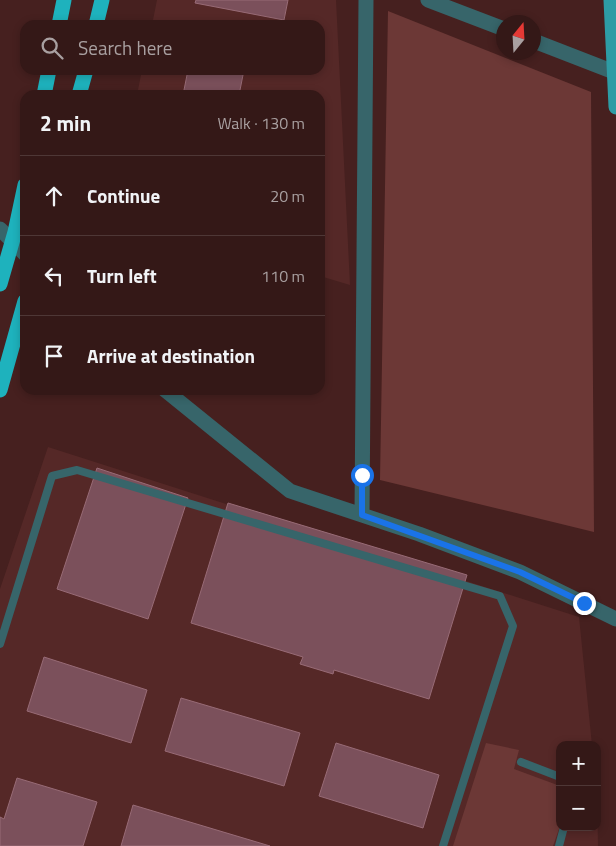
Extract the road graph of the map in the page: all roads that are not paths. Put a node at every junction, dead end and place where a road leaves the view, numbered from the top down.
1 (64, 0) edge
2 (102, 0) edge
3 (366, 0) edge
4 (428, 0) edge
5 (611, 0) edge
6 (60, 20) edge
7 (97, 20) edge
8 (496, 26) edge
9 (541, 44) edge
10 (614, 72) junction
11 (48, 75) edge
12 (85, 75) edge
13 (45, 90) edge
14 (80, 90) edge
15 (616, 107) edge
16 (20, 208) edge
17 (0, 229) edge
18 (20, 249) edge
19 (0, 284) edge
20 (20, 319) edge
21 (0, 390) edge
22 (171, 395) edge
23 (362, 515) junction
24 (616, 619) edge
25 (0, 644) edge
26 (520, 762) dead end
27 (556, 775) edge
28 (563, 831) edge
29 (443, 846) edge
30 (559, 846) edge

1 - 6 highway
2 - 7 highway
3 - 23 street
4 - 8 street
5 - 10 main road
9 - 10 street
10 - 15 main road
11 - 13 highway
12 - 14 highway
16 - 19 highway, bridge
17 - 18 street
20 - 21 highway
22 - 23 street
23 - 24 street
25 - 29 lane
26 - 27 lane
28 - 30 lane

